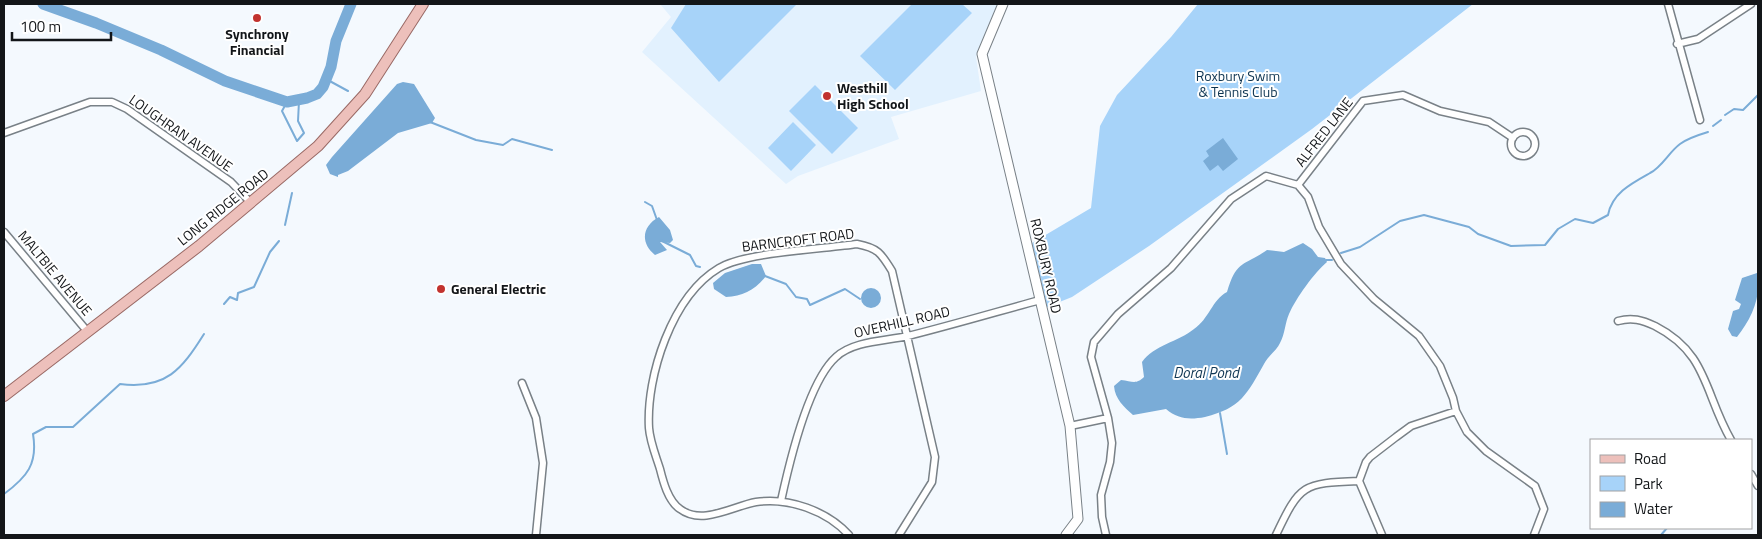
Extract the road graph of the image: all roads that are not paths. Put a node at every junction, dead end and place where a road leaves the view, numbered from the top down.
1 (423, 4) edge
2 (1003, 4) edge
3 (1668, 4) edge
4 (1751, 4) edge
5 (1677, 44) junction
6 (1700, 120) dead end
7 (4, 133) edge
8 (1513, 138) dead end
9 (1298, 185) junction
10 (251, 203) junction
11 (4, 232) edge
12 (1040, 300) junction
13 (1618, 322) dead end
14 (87, 331) junction
15 (908, 336) junction
16 (522, 383) dead end
17 (4, 396) edge
18 (1456, 411) junction
19 (1108, 418) junction
20 (1070, 426) junction
21 (1730, 439) edge
22 (1359, 481) junction
23 (781, 501) junction
24 (536, 535) edge
25 (849, 535) edge
26 (899, 535) edge
27 (1066, 535) edge
28 (1106, 535) edge
29 (1276, 535) edge
30 (1382, 535) edge
31 (1534, 535) edge

1 - 10 main road, LONG RIDGE ROAD
2 - 12 street, ROXBURY ROAD
3 - 5 street
4 - 5 street
5 - 6 street
7 - 10 street, LOUGHRAN AVENUE
8 - 9 street, ALFRED LANE
9 - 18 street
9 - 19 street
10 - 14 main road, LONG RIDGE ROAD
11 - 14 street, MALTBIE AVENUE
12 - 15 street, OVERHILL ROAD
12 - 20 street, ROXBURY ROAD
13 - 21 street
14 - 17 main road, LONG RIDGE ROAD
15 - 23 street, OVERHILL ROAD
15 - 23 street, BARNCROFT ROAD
15 - 26 street, BARNCROFT ROAD
16 - 24 street
18 - 22 street
18 - 31 street
19 - 20 street
19 - 28 street
20 - 27 street, ROXBURY ROAD
22 - 29 street
22 - 30 street
23 - 25 street, BARNCROFT ROAD

